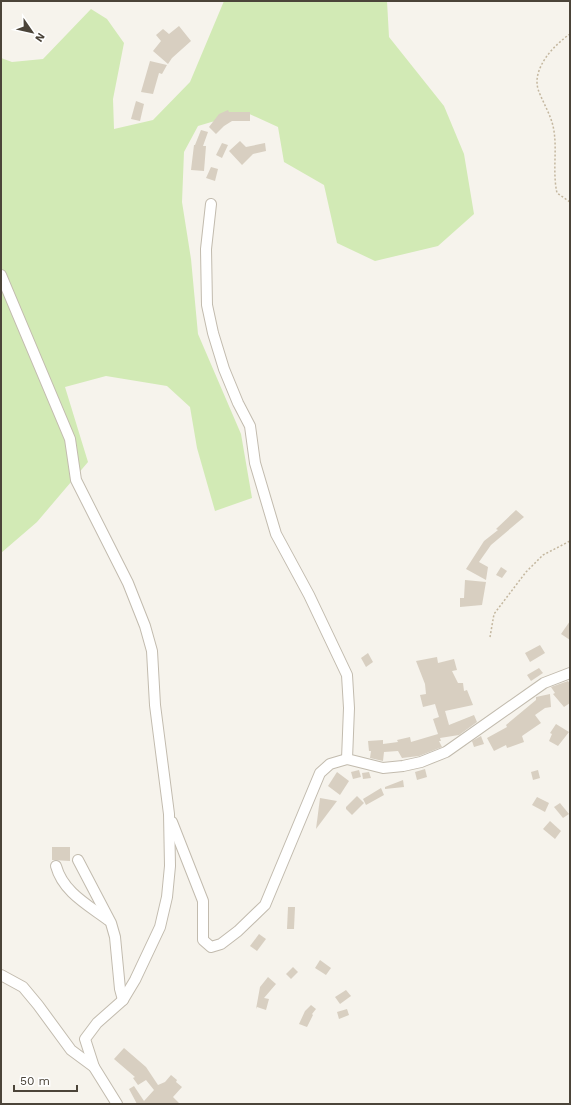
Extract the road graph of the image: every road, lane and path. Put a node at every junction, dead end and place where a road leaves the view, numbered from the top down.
1 (570, 34) edge
2 (570, 202) edge
3 (211, 204) dead end
4 (1, 275) edge
5 (570, 541) edge
6 (490, 637) dead end
7 (570, 673) edge
8 (347, 759) junction
9 (169, 814) junction
10 (78, 860) dead end
11 (56, 866) dead end
12 (111, 923) junction
13 (1, 975) edge
14 (123, 1000) junction
15 (94, 1067) junction
16 (117, 1104) edge

1 - 2 path
3 - 8 street
4 - 9 street
5 - 6 path
7 - 8 street
8 - 9 street
9 - 14 street
10 - 12 street
11 - 12 street
12 - 14 street
13 - 15 street
14 - 15 street
15 - 16 street

